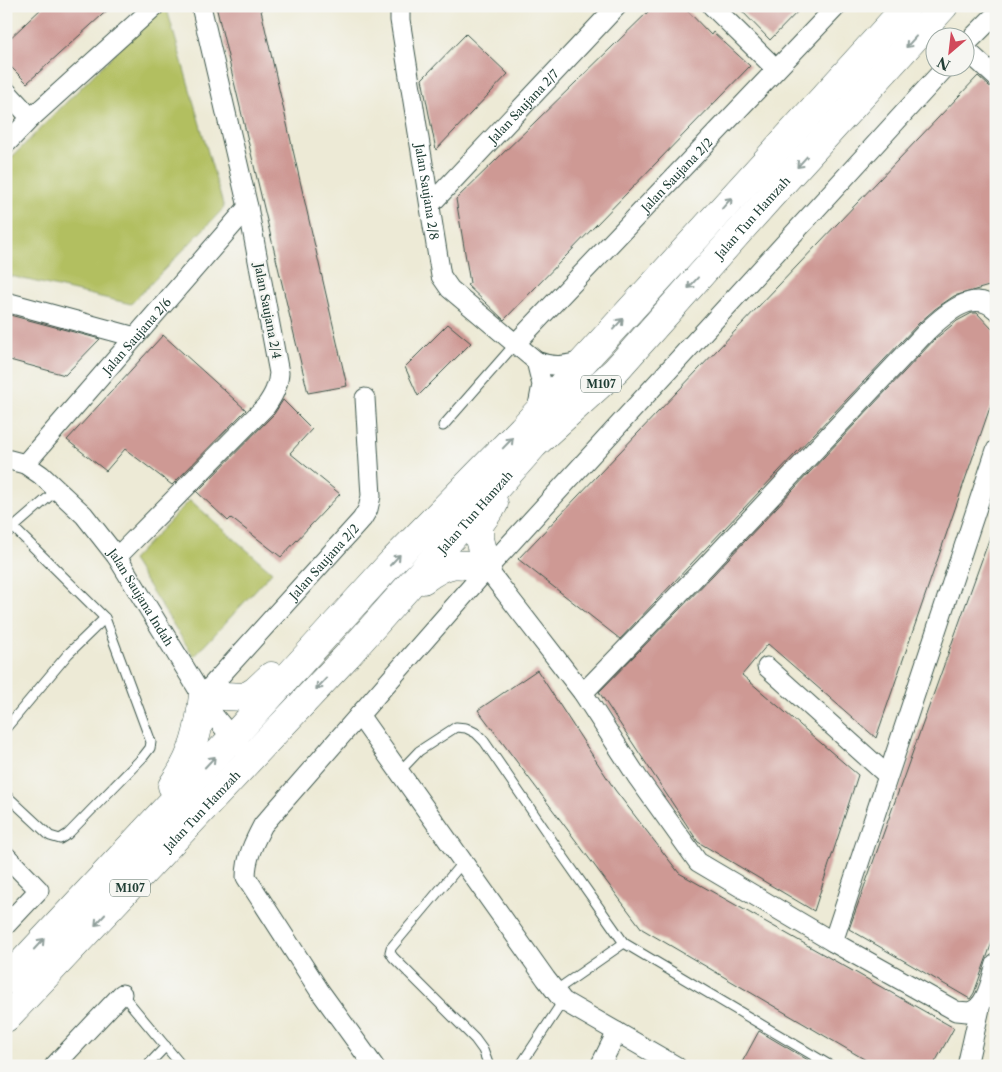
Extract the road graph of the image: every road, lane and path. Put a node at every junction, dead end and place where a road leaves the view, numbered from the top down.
1 (155, 6) edge
2 (202, 6) edge
3 (400, 6) edge
4 (617, 6) edge
5 (712, 6) edge
6 (837, 6) edge
7 (944, 6) edge
8 (899, 11) edge
9 (996, 14) edge
10 (974, 37) edge
11 (974, 56) edge
12 (776, 69) junction
13 (996, 77) edge
14 (936, 78) edge
15 (6, 91) edge
16 (31, 118) junction
17 (6, 144) edge
18 (430, 205) junction
19 (248, 207) junction
20 (6, 302) edge
21 (996, 310) edge
22 (136, 337) junction
23 (515, 344) junction
24 (585, 360) junction
25 (536, 362) junction
26 (616, 370) junction
27 (365, 398) dead end
28 (536, 413) junction
29 (443, 426) dead end
30 (996, 450) edge
31 (6, 459) edge
32 (25, 464) junction
33 (58, 489) junction
34 (9, 530) edge
35 (117, 557) junction
36 (487, 569) junction
37 (374, 582) junction
38 (105, 618) junction
39 (347, 656) junction
40 (767, 668) dead end
41 (583, 692) junction
42 (203, 695) junction
43 (359, 715) junction
44 (6, 728) edge
45 (232, 738) junction
46 (252, 757) junction
47 (400, 772) junction
48 (887, 775) junction
49 (6, 795) edge
50 (6, 856) edge
51 (463, 862) junction
52 (92, 888) junction
53 (6, 925) edge
54 (833, 942) junction
55 (624, 943) junction
56 (996, 964) edge
57 (6, 980) edge
58 (122, 994) joint
59 (559, 996) junction
60 (980, 1004) junction
61 (6, 1018) edge
62 (617, 1032) junction
63 (166, 1046) junction
64 (54, 1066) edge
65 (148, 1066) edge
66 (182, 1066) edge
67 (374, 1066) edge
68 (488, 1066) edge
69 (520, 1066) edge
70 (600, 1066) edge
71 (676, 1066) edge
72 (831, 1066) edge
73 (967, 1066) edge

1 - 16 street
2 - 19 street, Jalan Saujana 2/4
3 - 18 street, Jalan Saujana 2/8
4 - 18 street, Jalan Saujana 2/7
5 - 12 street
6 - 12 street, Jalan Saujana 2/2
7 -> 26 main road, Jalan Tun Hamzah / M107
24 -> 8 main road, Jalan Tun Hamzah / M107
9 - 10 street
11 - 13 street
12 - 23 street, Jalan Saujana 2/2
14 - 36 street
15 - 16 street
16 - 17 street
18 - 23 street, Jalan Saujana 2/8
19 - 22 street, Jalan Saujana 2/6
19 - 35 street, Jalan Saujana 2/4
20 - 22 street
21 - 41 street
22 - 32 street, Jalan Saujana 2/6
23 - 25 street, Jalan Saujana 2/8
23 - 29 lane
24 - 25 street
24 - 28 main road, Jalan Tun Hamzah / M107
25 - 28 street
26 - 36 main road
26 - 39 main road, Jalan Tun Hamzah / M107
27 - 42 street, Jalan Saujana 2/2
37 -> 28 main road, Jalan Tun Hamzah / M107
30 - 48 street
31 - 32 street, Jalan Saujana Indah
32 - 33 street, Jalan Saujana Indah
33 - 34 lane
33 - 35 street, Jalan Saujana Indah
34 - 38 lane
35 - 42 street, Jalan Saujana Indah
36 - 39 main road
36 - 41 street
36 - 43 street
37 - 42 main road
37 - 45 main road, Jalan Tun Hamzah / M107
38 - 44 lane
38 - 49 lane
39 -> 46 main road, Jalan Tun Hamzah / M107
40 - 48 street
41 - 54 street
42 - 45 street, Jalan Saujana Indah
42 - 52 main road
43 - 47 street
43 - 67 street
45 - 46 street, Jalan Saujana Indah
52 -> 45 main road, Jalan Tun Hamzah / M107
46 -> 61 main road, Jalan Tun Hamzah / M107
47 - 51 street
47 - 55 lane
48 - 54 street
50 - 53 street
51 - 59 street
51 - 68 lane
57 -> 52 main road, Jalan Tun Hamzah / M107
54 - 60 street
55 - 59 lane
55 - 72 lane
56 - 60 street
58 - 63 lane
58 - 64 street
59 - 62 street
59 - 69 lane
60 - 73 street
62 - 70 street
62 - 71 street
63 - 65 lane
63 - 66 lane

